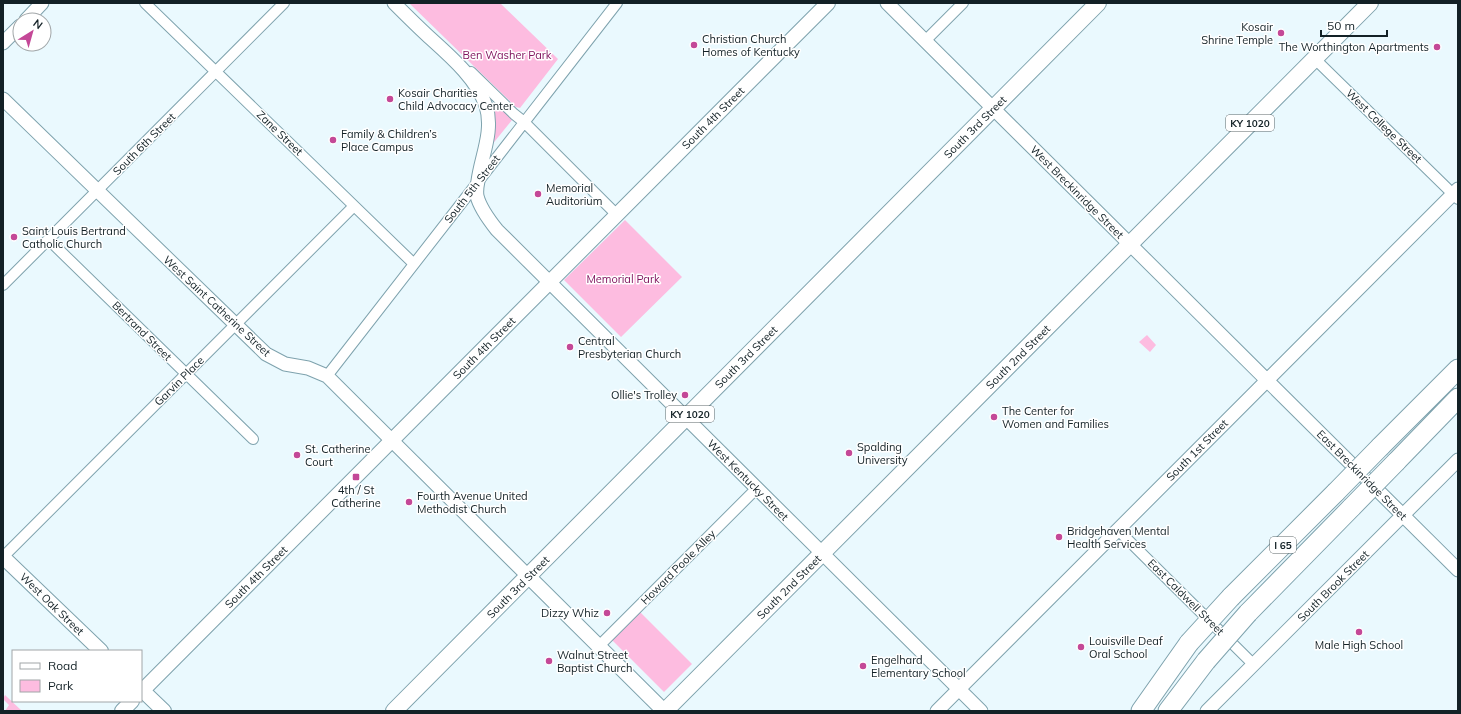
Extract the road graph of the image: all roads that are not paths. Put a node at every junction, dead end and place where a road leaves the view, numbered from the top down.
1 (42, 3) edge
2 (145, 3) edge
3 (284, 3) edge
4 (394, 3) edge
5 (617, 3) edge
6 (828, 3) edge
7 (887, 3) edge
8 (963, 3) edge
9 (1098, 3) edge
10 (1367, 4) edge
11 (34, 12) edge
12 (12, 34) edge
13 (926, 41) junction
14 (3, 43) edge
15 (1315, 59) junction
16 (458, 64) junction
17 (216, 72) junction
18 (3, 99) edge
19 (993, 109) junction
20 (524, 122) junction
21 (478, 182) junction
22 (97, 191) junction
23 (1456, 194) edge
24 (354, 206) junction
25 (617, 215) junction
26 (49, 240) junction
27 (1130, 244) junction
28 (414, 264) junction
29 (550, 282) junction
30 (3, 285) edge
31 (236, 325) junction
32 (1458, 369) edge
33 (186, 374) junction
34 (327, 376) junction
35 (1267, 380) junction
36 (1458, 398) edge
37 (1458, 402) edge
38 (686, 418) junction
39 (1435, 421) junction
40 (253, 439) dead end
41 (392, 440) junction
42 (1458, 460) edge
43 (757, 488) junction
44 (1403, 515) junction
45 (1118, 530) junction
46 (822, 554) junction
47 (3, 557) edge
48 (1458, 570) edge
49 (528, 576) junction
50 (599, 646) junction
51 (1184, 649) junction
52 (100, 650) edge
53 (1254, 665) junction
54 (959, 689) junction
55 (142, 690) edge
56 (131, 702) edge
57 (122, 711) edge
58 (164, 711) edge
59 (394, 711) edge
60 (665, 711) edge
61 (937, 711) edge
62 (981, 711) edge
63 (1127, 711) edge
64 (1141, 711) edge
65 (1168, 711) edge
66 (1207, 711) edge

1 - 11 street
2 - 17 street, Zane Street
3 - 17 street, South 6th Street
4 - 16 street, West Kentucky Street
5 - 20 street, South 5th Street
6 - 25 main road, South 4th Street
7 - 13 street, West Breckinridge Street
8 - 13 street
9 - 19 main road, South 3rd Street / KY 1020
10 - 15 main road, South 2nd Street / KY 1020
12 - 14 street
13 - 19 street, West Breckinridge Street
15 - 23 street, West College Street
15 - 27 main road, South 2nd Street / KY 1020
16 - 20 street, West Kentucky Street
16 - 21 street, West Kentucky Street
17 - 22 street, South 6th Street
17 - 24 street, Zane Street
18 - 22 street, West Saint Catherine Street
19 - 27 street, West Breckinridge Street
19 - 38 main road, South 3rd Street / KY 1020
20 - 21 street, South 5th Street
20 - 25 street, West Kentucky Street
21 - 28 street, South 5th Street
21 - 29 street, West Kentucky Street
22 - 26 street, South 6th Street
22 - 31 street, West Saint Catherine Street
23 - 35 street, South 1st Street
24 - 28 street, Zane Street
24 - 31 street, Garvin Place
25 - 29 main road, South 4th Street
26 - 30 street, South 6th Street
26 - 33 street, Bertrand Street
27 - 35 street, West Breckinridge Street
27 - 46 main road, South 2nd Street / KY 1020
28 - 34 street, South 5th Street
29 - 38 street, West Kentucky Street
29 - 41 main road, South 4th Street
31 - 33 street, Garvin Place
31 - 34 street, West Saint Catherine Street
32 - 51 highway, I 65, bridge
33 - 40 street, Bertrand Street
33 - 47 street, Garvin Place
34 - 41 street, West Saint Catherine Street
35 - 44 street, East Breckinridge Street
35 - 45 street, South 1st Street
36 - 39 highway, I 65
37 - 39 highway
38 - 43 street, West Kentucky Street
38 - 49 main road, South 3rd Street / KY 1020
39 - 65 highway, I 65, bridge
41 - 49 street, West Saint Catherine Street
41 - 55 main road, South 4th Street
42 - 44 street, South Brook Street
43 - 46 street, West Kentucky Street
43 - 50 street, Howard Poole Alley
44 - 48 street, East Breckinridge Street
44 - 53 street, South Brook Street
45 - 53 street, East Caldwell Street
45 - 54 street, South 1st Street
46 - 54 street, West Kentucky Street
46 - 60 main road, South 2nd Street / KY 1020
47 - 52 main road, West Oak Street
49 - 50 main road, West Saint Catherine Street
49 - 59 main road, South 3rd Street / KY 1020
50 - 60 main road, West Saint Catherine Street
51 - 63 highway
51 - 64 highway, I 65
53 - 66 street, South Brook Street
54 - 61 street, South 1st Street
54 - 62 street, West Kentucky Street
55 - 58 main road
56 - 57 main road

